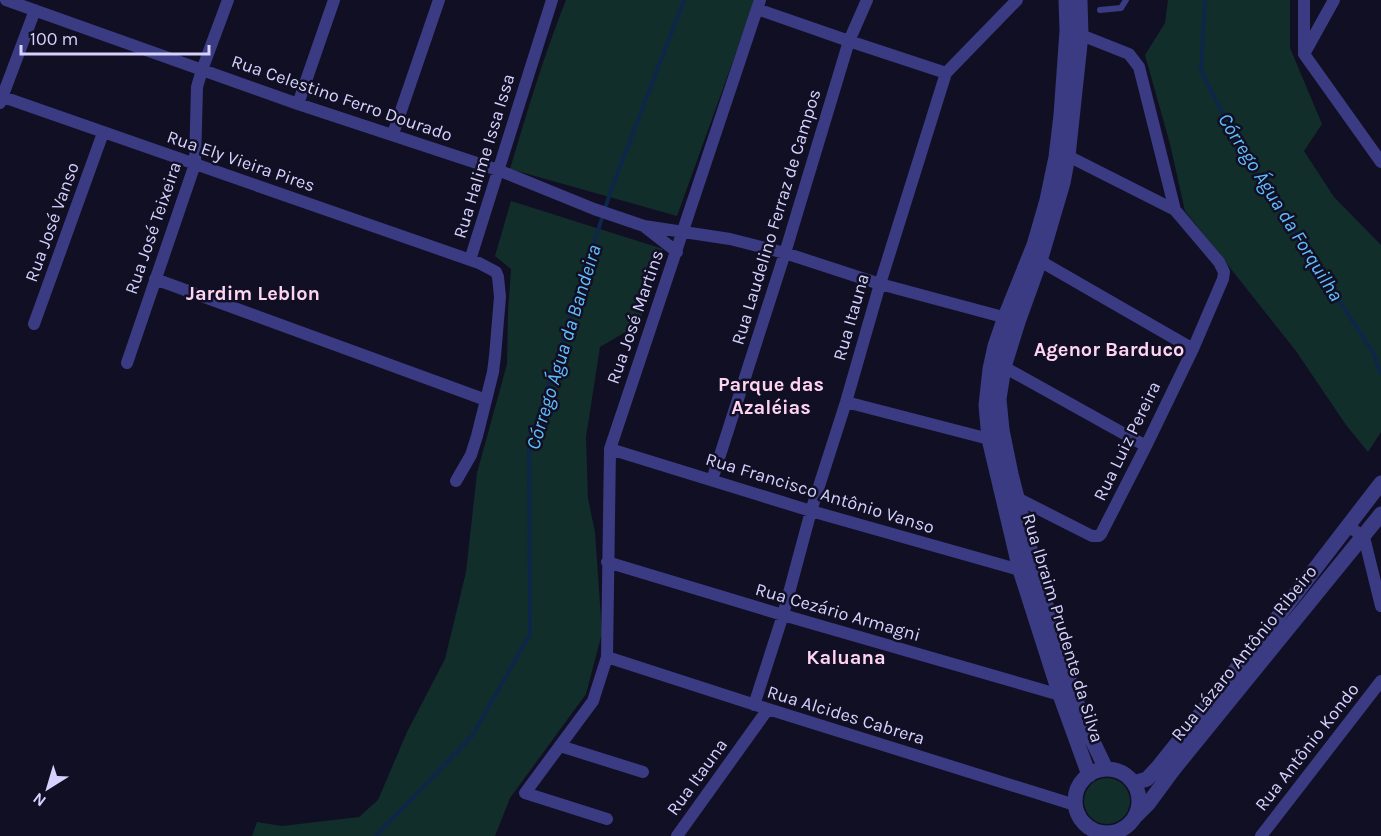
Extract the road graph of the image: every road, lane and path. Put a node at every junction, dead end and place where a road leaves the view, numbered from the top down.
1 (6, 0) edge
2 (228, 0) edge
3 (334, 0) edge
4 (439, 0) edge
5 (552, 0) edge
6 (867, 0) edge
7 (1017, 0) edge
8 (1066, 0) edge
9 (1080, 0) edge
10 (1126, 0) edge
11 (1304, 0) edge
12 (1334, 0) edge
13 (759, 4) edge
14 (35, 10) junction
15 (1100, 10) dead end
16 (1081, 35) junction
17 (849, 42) junction
18 (1304, 54) junction
19 (202, 70) junction
20 (946, 73) junction
21 (1, 99) edge
22 (298, 104) junction
23 (103, 133) junction
24 (393, 134) junction
25 (1068, 156) junction
26 (1381, 162) edge
27 (195, 164) junction
28 (498, 170) junction
29 (1175, 210) junction
30 (644, 226) junction
31 (683, 232) junction
32 (677, 252) junction
33 (785, 253) junction
34 (470, 260) junction
35 (1040, 261) junction
36 (155, 279) junction
37 (880, 284) junction
38 (1011, 320) junction
39 (34, 324) dead end
40 (1193, 349) junction
41 (126, 363) dead end
42 (1004, 367) junction
43 (486, 400) junction
44 (846, 402) junction
45 (989, 439) junction
46 (1146, 446) junction
47 (610, 449) junction
48 (712, 480) junction
49 (456, 482) dead end
50 (1381, 483) edge
51 (1002, 491) junction
52 (1016, 497) junction
53 (811, 511) junction
54 (1381, 514) edge
55 (1348, 526) junction
56 (1364, 537) junction
57 (607, 562) junction
58 (1020, 570) junction
59 (1381, 606) edge
60 (783, 615) junction
61 (607, 657) junction
62 (1381, 681) edge
63 (1060, 695) junction
64 (754, 705) junction
65 (768, 709) junction
66 (560, 746) junction
67 (1106, 769) junction
68 (643, 772) dead end
69 (1089, 775) junction
70 (1134, 783) junction
71 (1075, 805) junction
72 (1136, 816) junction
73 (607, 819) dead end
74 (1119, 833) edge
75 (1100, 834) edge
76 (677, 836) edge
77 (1261, 836) edge

1 - 14 street, Rua Celestino Ferro Dourado
2 - 19 street, Rua José Teixeira
3 - 22 street
4 - 24 street
5 - 28 street, Rua Halime Issa Issa
6 - 17 street, Rua Laudelino Ferraz de Campos
7 - 20 street, Rua Itauna
8 - 38 street, Rua Ibraim Prudente da Silva
9 - 16 street, Rua Ibraim Prudente da Silva
10 - 15 lane
11 - 18 street
12 - 18 street
13 - 17 street
13 - 31 street, Rua José Martins
14 - 19 street, Rua Celestino Ferro Dourado
14 - 21 street
16 - 25 street, Rua Ibraim Prudente da Silva
16 - 29 street
17 - 20 street
17 - 33 street, Rua Laudelino Ferraz de Campos
18 - 26 street
19 - 22 street, Rua Celestino Ferro Dourado
19 - 27 street, Rua José Teixeira
20 - 37 street, Rua Itauna
21 - 23 street, Rua Ely Vieira Pires
22 - 24 street, Rua Celestino Ferro Dourado
23 - 27 street, Rua Ely Vieira Pires
23 - 39 street, Rua José Vanso
24 - 28 street, Rua Celestino Ferro Dourado
25 - 29 street
25 - 35 street, Rua Ibraim Prudente da Silva
27 - 34 street, Rua Ely Vieira Pires
27 - 36 street, Rua José Teixeira
28 - 30 street, Rua Celestino Ferro Dourado
28 - 34 street, Rua Halime Issa Issa
29 - 40 street, Rua Luiz Pereira
30 - 31 street
30 - 32 street
31 - 32 street, Rua José Martins
31 - 33 street
32 - 47 street, Rua José Martins
33 - 37 street
33 - 48 street, Rua Laudelino Ferraz de Campos
34 - 43 street, Rua Halime Issa Issa
35 - 38 street, Rua Ibraim Prudente da Silva
35 - 40 street
36 - 41 street, Rua José Teixeira
36 - 43 street
37 - 38 street
37 - 44 street, Rua Itauna
38 - 42 street, Rua Ibraim Prudente da Silva
38 - 45 street, Rua Ibraim Prudente da Silva
40 - 46 street, Rua Luiz Pereira
42 - 46 street
42 - 52 street, Rua Ibraim Prudente da Silva
43 - 49 street, Rua Halime Issa Issa
44 - 45 street
44 - 53 street, Rua Itauna
45 - 51 street, Rua Ibraim Prudente da Silva
46 - 52 street, Rua Luiz Pereira
47 - 48 street, Rua Francisco Antônio Vanso
47 - 57 street, Rua José Martins
48 - 53 street, Rua Francisco Antônio Vanso
50 - 55 street
51 - 52 street
51 - 58 street, Rua Ibraim Prudente da Silva
52 - 67 street, Rua Ibraim Prudente da Silva
53 - 58 street, Rua Francisco Antônio Vanso
53 - 60 street, Rua Itauna
54 - 56 street, Rua Lázaro Antônio Ribeiro
55 - 56 street
55 - 70 street
56 - 59 street
56 - 72 street, Rua Lázaro Antônio Ribeiro
57 - 60 street, Rua Cezário Armagni
57 - 61 street, Rua José Martins
58 - 63 street, Rua Ibraim Prudente da Silva
60 - 63 street, Rua Cezário Armagni
60 - 64 street, Rua Itauna
61 - 64 street, Rua Alcides Cabrera
61 - 66 street, Rua José Martins
62 - 77 street, Rua Antônio Kondo
63 - 69 street, Rua Ibraim Prudente da Silva
64 - 65 street, Rua Alcides Cabrera
65 - 71 street, Rua Alcides Cabrera
65 - 76 street, Rua Itauna
66 - 68 street
66 - 73 street, Rua José Martins
67 - 69 street
67 - 70 street
69 - 71 street
70 - 72 street
71 - 75 street
72 - 74 street
74 - 75 street

